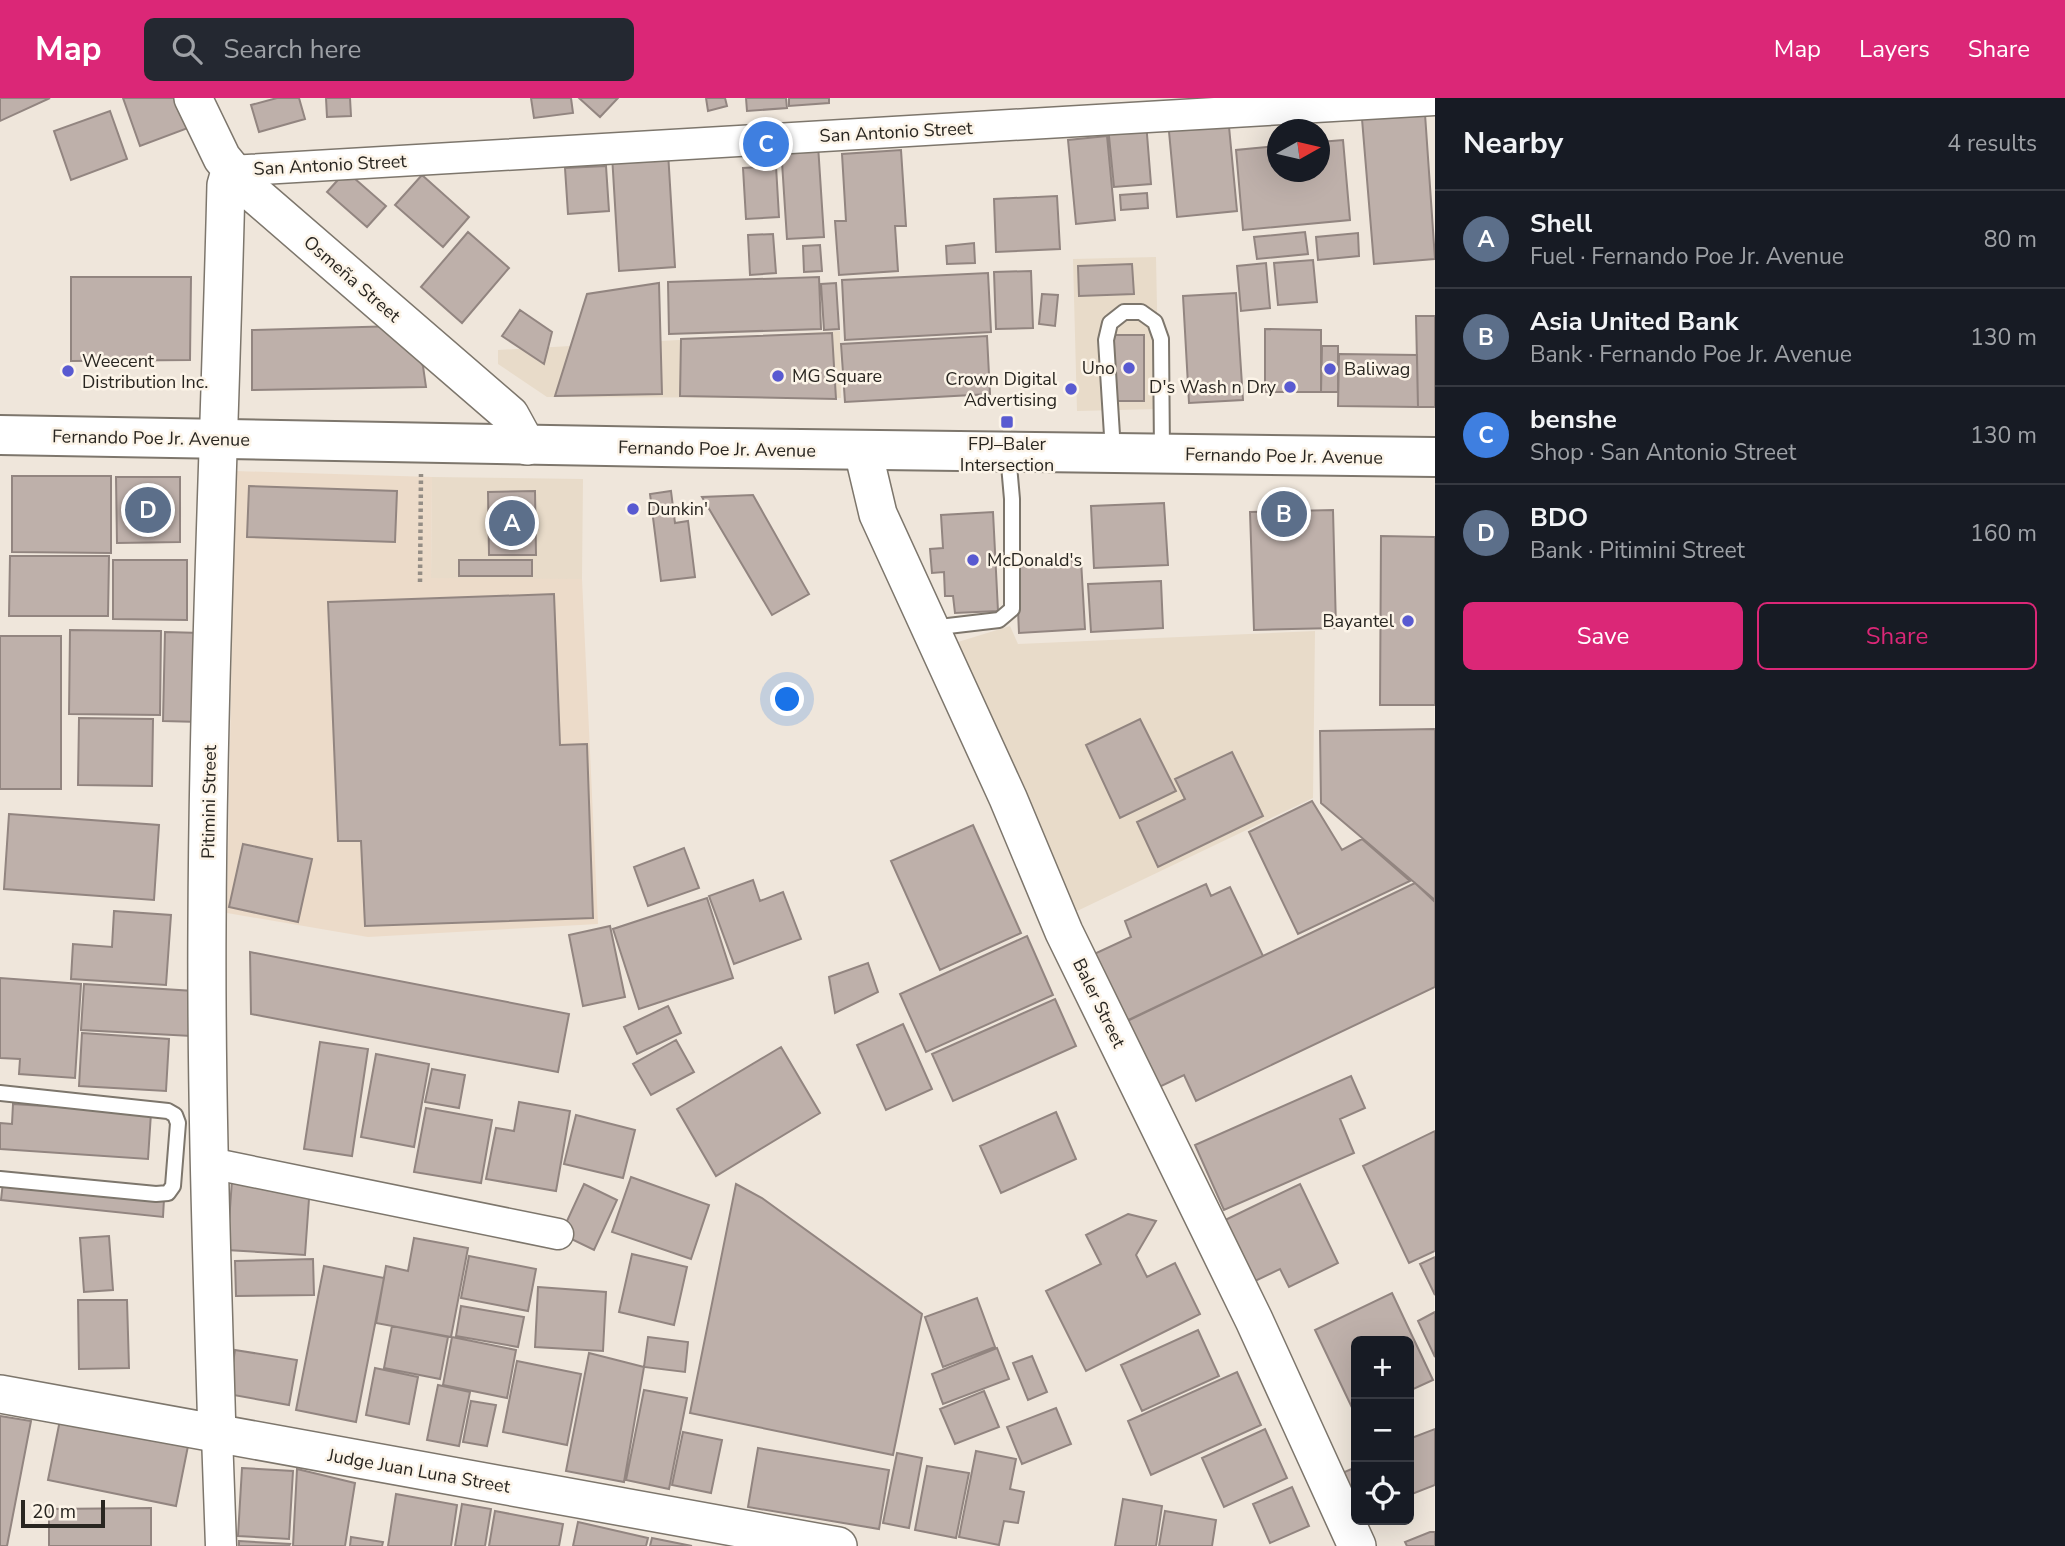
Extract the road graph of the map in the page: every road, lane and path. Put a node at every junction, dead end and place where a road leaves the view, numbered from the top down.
1 (193, 98) edge
2 (1435, 100) edge
3 (230, 171) junction
4 (0, 435) edge
5 (219, 440) junction
6 (527, 446) junction
7 (863, 451) junction
8 (1008, 454) junction
9 (1162, 454) junction
10 (1113, 455) junction
11 (1435, 457) edge
12 (421, 482) dead end
13 (420, 582) dead end
14 (929, 628) junction
15 (0, 1093) edge
16 (192, 1160) junction
17 (0, 1179) edge
18 (558, 1234) dead end
19 (0, 1394) edge
20 (217, 1435) junction
21 (815, 1544) edge
22 (220, 1546) edge
23 (1357, 1546) edge

1 - 3 street, Osmeña Street
2 - 3 street, San Antonio Street
3 - 5 street, Pitimini Street
3 - 6 street, Osmeña Street
4 - 5 main road, Fernando Poe Jr. Avenue
5 - 6 main road, Fernando Poe Jr. Avenue
5 - 16 street, Pitimini Street
6 - 7 main road, Fernando Poe Jr. Avenue
7 - 8 main road, Fernando Poe Jr. Avenue
7 - 14 street, Baler Street
8 - 10 main road, Fernando Poe Jr. Avenue
8 - 14 lane
9 - 10 main road, Fernando Poe Jr. Avenue
9 - 10 lane
9 - 11 main road, Fernando Poe Jr. Avenue
12 - 13 path
14 - 23 street, Baler Street
15 - 16 lane
16 - 17 lane
16 - 18 street
16 - 20 street, Pitimini Street
19 - 20 street, Judge Juan Luna Street
20 - 21 street, Judge Juan Luna Street
20 - 22 street

